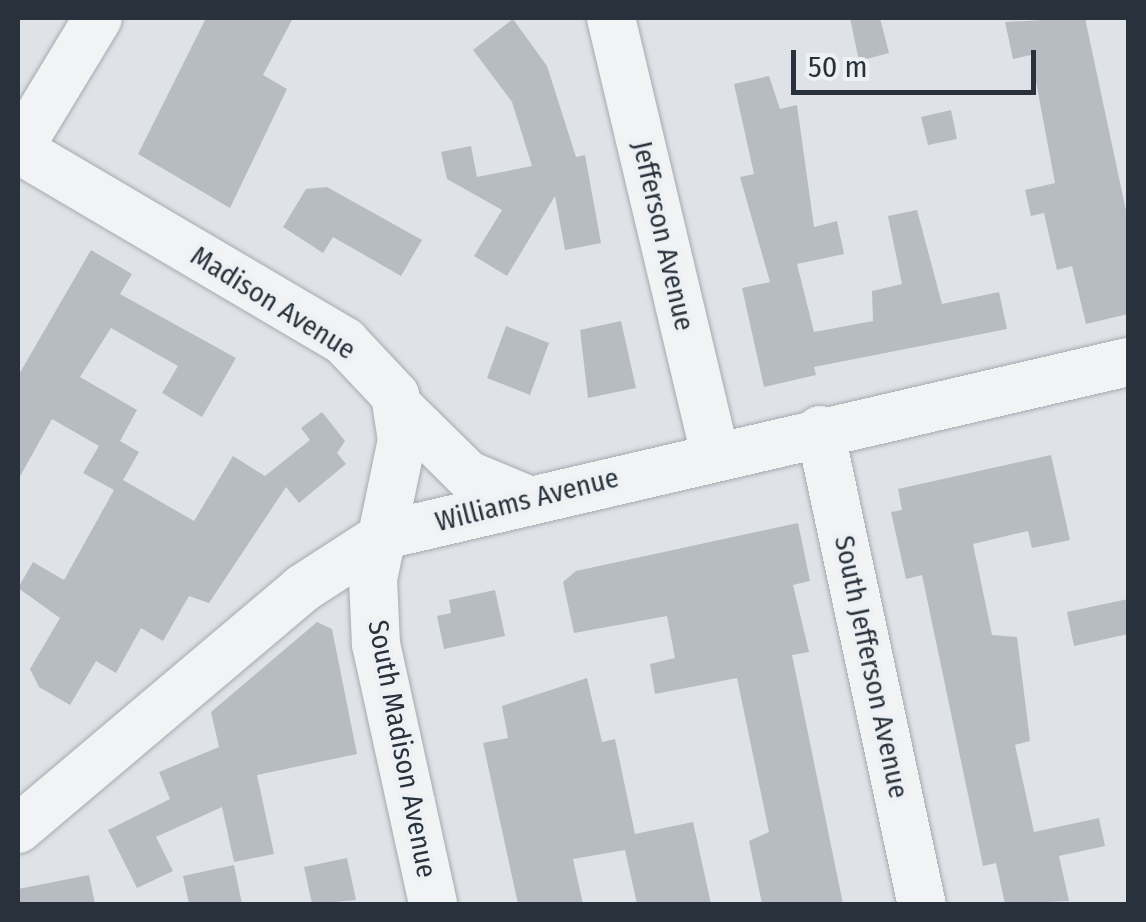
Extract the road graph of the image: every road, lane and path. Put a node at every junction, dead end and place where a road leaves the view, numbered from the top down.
1 (98, 18) edge
2 (611, 18) edge
3 (18, 150) edge
4 (1128, 362) edge
5 (403, 411) junction
6 (820, 430) junction
7 (714, 454) junction
8 (528, 500) junction
9 (385, 535) junction
10 (18, 828) edge
11 (433, 904) edge
12 (922, 904) edge

1 - 3 street
2 - 7 street, Jefferson Avenue
3 - 5 street, Madison Avenue
4 - 6 street, Williams Avenue
5 - 8 street, Madison Avenue
5 - 9 street
6 - 7 street, Williams Avenue
6 - 12 street, South Jefferson Avenue
7 - 8 street, Williams Avenue
8 - 9 street, Williams Avenue
9 - 10 street, Williams Avenue
9 - 11 street, South Madison Avenue

